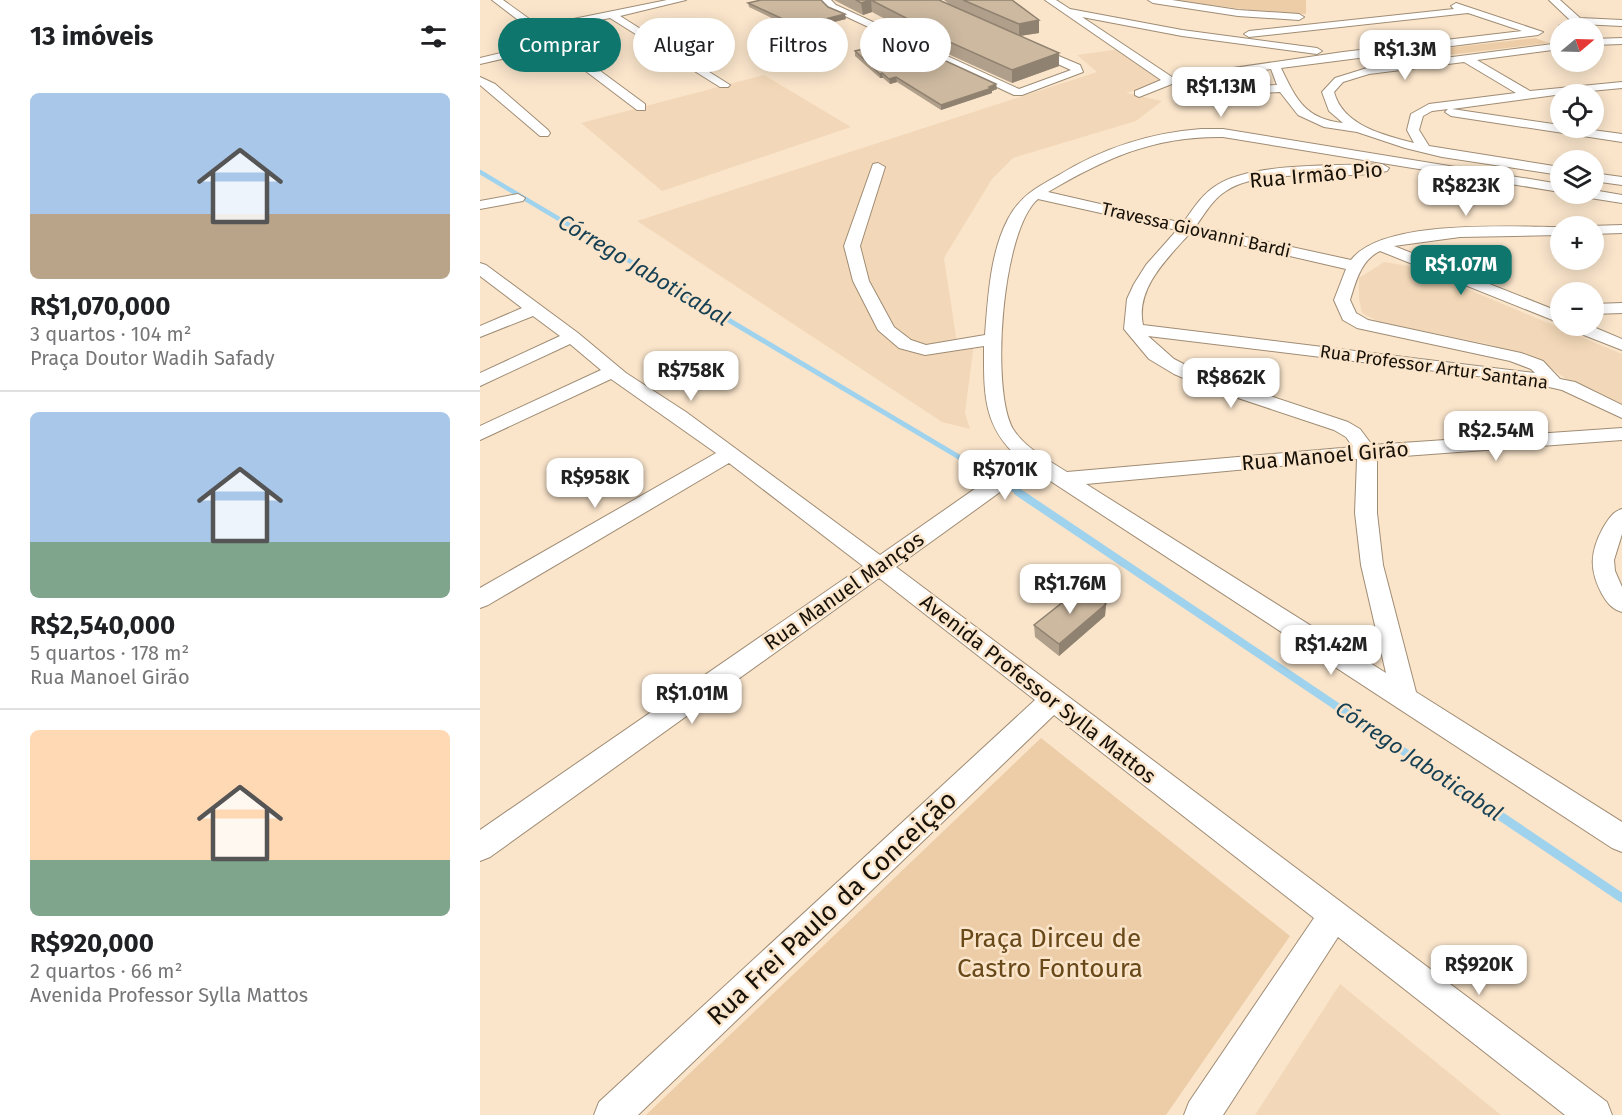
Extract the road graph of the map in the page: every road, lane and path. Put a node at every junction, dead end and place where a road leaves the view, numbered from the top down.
1 (497, 0) edge
2 (681, 0) edge
3 (826, 0) edge
4 (1050, 0) edge
5 (1154, 0) edge
6 (1554, 0) edge
7 (1433, 2) dead end
8 (1483, 2) dead end
9 (1065, 11) junction
10 (1472, 11) junction
11 (612, 15) junction
12 (520, 18) edge
13 (597, 18) edge
14 (1311, 18) junction
15 (1574, 18) edge
16 (1369, 20) junction
17 (1604, 22) edge
18 (1622, 23) edge
19 (1323, 25) junction
20 (1538, 32) junction
21 (1550, 32) edge
22 (1217, 37) junction
23 (1622, 41) edge
24 (1604, 42) edge
25 (1023, 45) edge
26 (1550, 47) edge
27 (1343, 55) junction
28 (498, 57) edge
29 (1466, 58) junction
30 (1319, 59) junction
31 (480, 61) edge
32 (1274, 65) junction
33 (593, 72) edge
34 (480, 80) edge
35 (1170, 81) junction
36 (1283, 84) junction
37 (724, 85) dead end
38 (1622, 85) edge
39 (1224, 90) dead end
40 (1139, 93) dead end
41 (1527, 94) junction
42 (641, 107) dead end
43 (1429, 108) junction
44 (1360, 128) junction
45 (544, 133) dead end
46 (1622, 138) edge
47 (1424, 149) junction
48 (1422, 165) junction
49 (878, 167) dead end
50 (1550, 169) edge
51 (1604, 179) edge
52 (1622, 181) edge
53 (1550, 186) edge
54 (1036, 194) junction
55 (1604, 196) edge
56 (518, 198) dead end
57 (1622, 199) edge
58 (480, 205) edge
59 (1187, 228) junction
60 (1622, 229) edge
61 (1604, 230) edge
62 (1550, 231) edge
63 (1379, 245) junction
64 (1354, 266) junction
65 (480, 268) edge
66 (1622, 308) edge
67 (534, 309) junction
68 (1604, 309) edge
69 (1550, 314) edge
70 (1133, 329) junction
71 (480, 332) edge
72 (1600, 336) edge
73 (572, 337) junction
74 (994, 339) junction
75 (1622, 345) edge
76 (613, 371) junction
77 (480, 380) edge
78 (1553, 382) junction
79 (1622, 412) edge
80 (480, 434) edge
81 (1622, 434) edge
82 (1368, 452) junction
83 (730, 454) junction
84 (1032, 459) junction
85 (1064, 478) junction
86 (1622, 517) edge
87 (879, 566) junction
88 (480, 599) edge
89 (1622, 603) edge
90 (1405, 698) junction
91 (1052, 701) junction
92 (1622, 838) edge
93 (480, 847) edge
94 (1333, 917) junction
95 (612, 1115) edge
96 (1202, 1115) edge
97 (1594, 1115) edge

1 - 12 street
2 - 11 street
3 - 25 street
4 - 9 street
5 - 14 street
6 - 15 street
7 - 10 street
8 - 10 street
9 - 22 street
9 - 35 street
10 - 16 street
10 - 20 street
11 - 13 street
11 - 37 street
14 - 16 street
14 - 19 street
16 - 19 street
17 - 18 street
19 - 22 street
20 - 21 street
20 - 27 street
22 - 27 street
23 - 24 street
26 - 29 street
27 - 30 street
28 - 31 street
29 - 41 street
29 - 44 street
30 - 32 street
30 - 36 street
32 - 35 street
32 - 36 street
33 - 42 street
34 - 45 street
35 - 40 street
36 - 39 street
36 - 44 street
38 - 41 street
41 - 43 street
43 - 46 street
43 - 47 street
44 - 47 street
47 - 48 street
47 - 50 street
48 - 53 street
48 - 54 street
48 - 59 street, Rua Irmão Pio
49 - 74 street
51 - 52 street
54 - 59 street, Travessa Giovanni Bardi
54 - 74 street
55 - 57 street
56 - 58 street
59 - 64 street, Travessa Giovanni Bardi
59 - 70 street, Rua Irmão Pio
60 - 61 street
62 - 63 street
63 - 64 street
63 - 69 street
64 - 78 street
65 - 67 street, Avenida Professor Sylla Mattos
66 - 68 street
67 - 71 street
67 - 73 street, Avenida Professor Sylla Mattos
70 - 78 street, Rua Professor Artur Santana
70 - 82 street
72 - 75 street
73 - 76 street, Avenida Professor Sylla Mattos
73 - 77 street
74 - 84 street
76 - 80 street
76 - 83 street, Avenida Professor Sylla Mattos
78 - 79 street, Rua Professor Artur Santana
81 - 82 street, Rua Manoel Girão
82 - 85 street, Rua Manoel Girão
82 - 90 street
83 - 87 street, Avenida Professor Sylla Mattos
83 - 88 street
84 - 85 street
84 - 87 street, Rua Manuel Manços
85 - 90 street
86 - 89 street
87 - 91 street, Avenida Professor Sylla Mattos
87 - 93 street, Rua Manuel Manços
90 - 92 street
91 - 94 street, Avenida Professor Sylla Mattos
91 - 95 street, Rua Frei Paulo da Conceição
94 - 96 street
94 - 97 street, Avenida Professor Sylla Mattos

